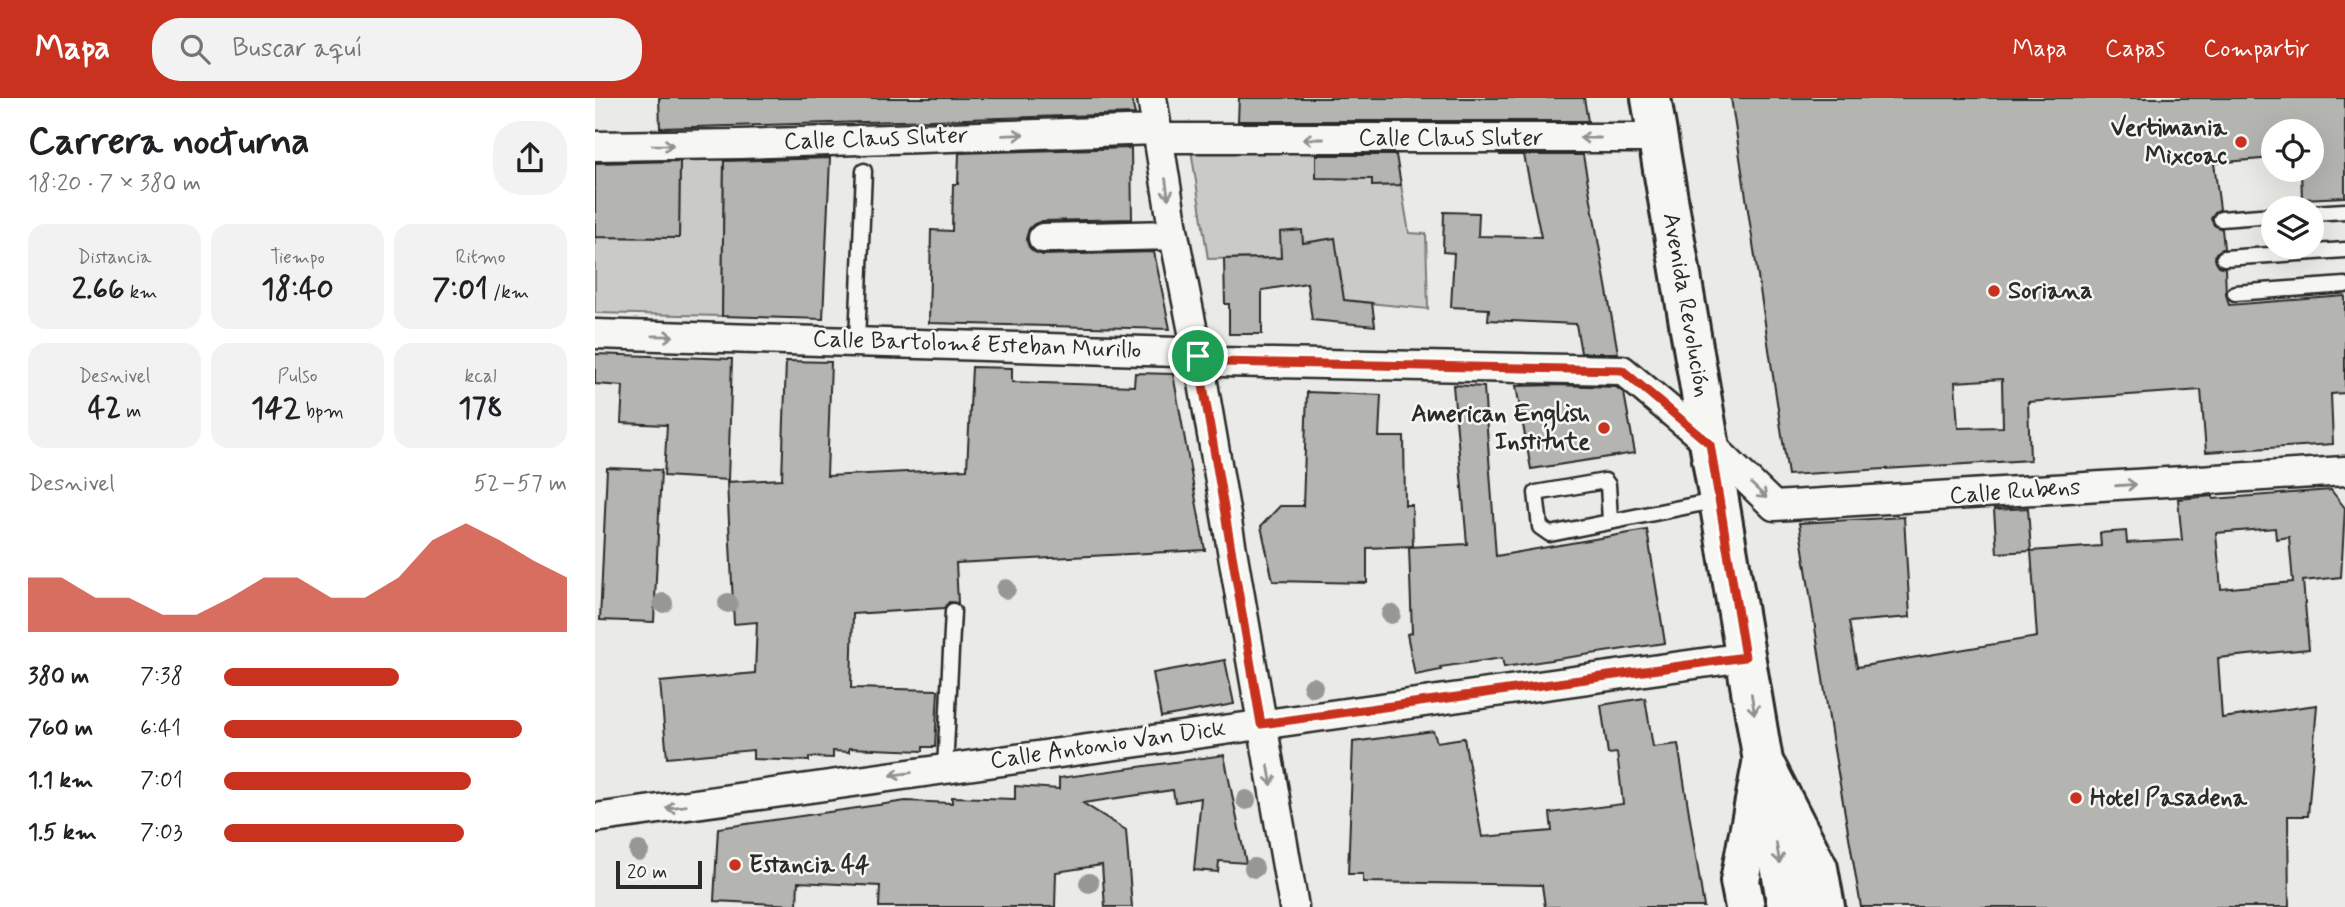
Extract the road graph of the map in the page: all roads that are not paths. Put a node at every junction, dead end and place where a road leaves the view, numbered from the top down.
1 (1152, 98) edge
2 (1651, 98) edge
3 (1158, 134) junction
4 (1658, 138) junction
5 (595, 146) edge
6 (864, 171) dead end
7 (2345, 211) edge
8 (2324, 212) edge
9 (2261, 216) edge
10 (2221, 219) dead end
11 (1174, 235) junction
12 (1043, 238) dead end
13 (2345, 250) edge
14 (2224, 258) dead end
15 (2345, 285) edge
16 (2235, 293) dead end
17 (595, 334) edge
18 (857, 341) junction
19 (1198, 356) junction
20 (1710, 444) junction
21 (2345, 471) edge
22 (1719, 500) junction
23 (1610, 521) junction
24 (953, 611) dead end
25 (1745, 657) junction
26 (1261, 724) junction
27 (1763, 761) junction
28 (945, 768) junction
29 (595, 818) edge
30 (1294, 907) edge
31 (1745, 907) edge
32 (1787, 907) edge
33 (1825, 907) edge

1 - 3 street
2 - 4 main road, Avenida Revolución
4 -> 3 street, Calle Claus Sluter
5 -> 3 street, Calle Claus Sluter
3 -> 11 street
4 - 20 main road, Avenida Revolución
6 - 18 lane
7 - 8 lane
9 - 10 lane
11 - 12 street
11 - 19 street
13 - 14 lane
15 - 16 lane
17 -> 18 street, Calle Bartolomé Esteban Murillo
18 - 19 street, Calle Bartolomé Esteban Murillo
19 - 20 street, Calle Bartolomé Esteban Murillo
19 - 26 street
20 -> 21 street, Calle Rubens
20 - 22 main road, Avenida Revolución
22 - 23 lane
22 - 25 main road, Avenida Revolución
23 - 23 lane
24 - 28 lane
25 - 26 street, Calle Antonio Van Dick
25 -> 27 main road, Avenida Revolución
26 - 28 street, Calle Antonio Van Dick
26 -> 30 street
27 - 31 main road, Avenida Revolución
27 -> 32 main road
27 - 33 main road, Avenida Revolución
28 -> 29 street, Calle Antonio Van Dick

